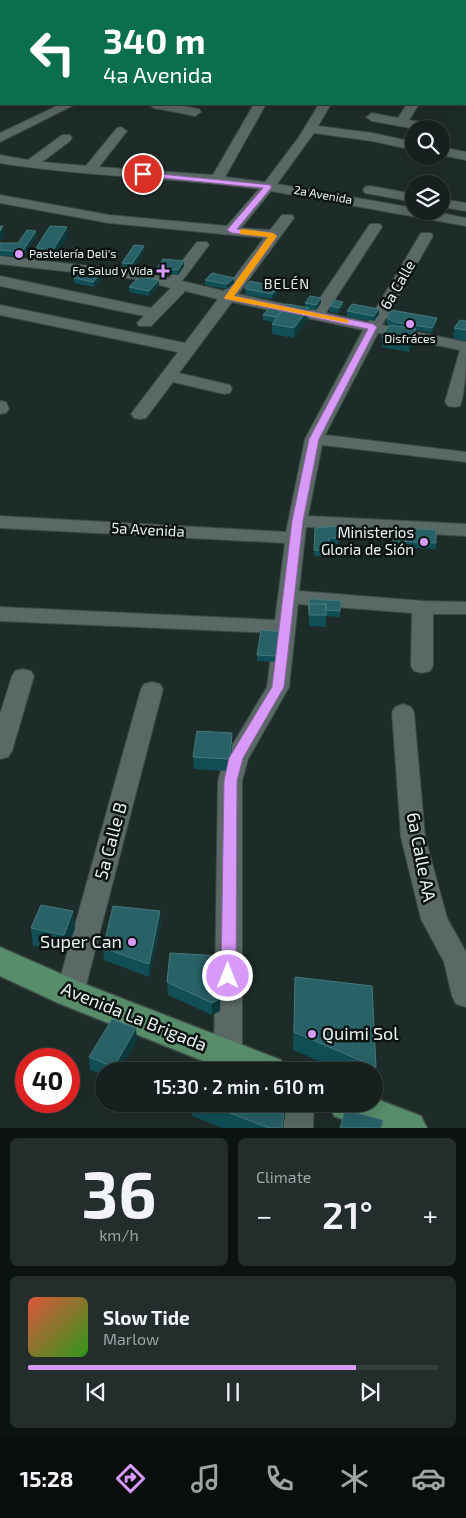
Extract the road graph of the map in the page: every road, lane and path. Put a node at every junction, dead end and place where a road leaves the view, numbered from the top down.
1 (68, 105) edge
2 (159, 105) edge
3 (259, 105) edge
4 (324, 105) edge
5 (412, 105) edge
6 (195, 112) dead end
7 (372, 116) dead end
8 (402, 122) junction
9 (405, 123) edge
10 (355, 124) dead end
11 (313, 125) junction
12 (121, 131) dead end
13 (0, 138) edge
14 (66, 138) dead end
15 (405, 144) edge
16 (450, 153) edge
17 (466, 156) edge
18 (0, 159) edge
19 (28, 165) junction
20 (90, 170) junction
21 (217, 180) junction
22 (268, 186) junction
23 (353, 186) dead end
24 (405, 196) edge
25 (0, 199) edge
26 (450, 204) edge
27 (466, 207) edge
28 (286, 218) dead end
29 (466, 222) edge
30 (375, 227) dead end
31 (232, 230) junction
32 (273, 236) junction
33 (426, 236) dead end
34 (202, 245) dead end
35 (0, 260) edge
36 (0, 281) edge
37 (178, 285) junction
38 (229, 298) junction
39 (0, 310) edge
40 (154, 313) junction
41 (316, 316) junction
42 (373, 327) junction
43 (132, 338) junction
44 (466, 347) edge
45 (189, 349) junction
46 (466, 353) edge
47 (169, 376) junction
48 (224, 389) dead end
49 (454, 402) dead end
50 (140, 414) dead end
51 (314, 439) junction
52 (466, 457) edge
53 (0, 522) edge
54 (296, 530) junction
55 (466, 530) edge
56 (288, 597) junction
57 (423, 607) junction
58 (466, 608) edge
59 (0, 614) edge
60 (284, 627) junction
61 (422, 666) dead end
62 (23, 676) dead end
63 (152, 690) dead end
64 (403, 712) dead end
65 (0, 750) edge
66 (0, 961) edge
67 (70, 993) junction
68 (466, 996) edge
69 (228, 1054) junction
70 (247, 1062) edge
71 (299, 1112) edge
72 (367, 1112) edge
73 (298, 1128) edge
74 (408, 1128) edge

1 - 13 street
2 - 6 street
3 - 21 street
4 - 11 street
5 - 8 street
7 - 8 street
8 - 9 street
10 - 11 street
11 - 15 street
11 - 22 street
12 - 20 street
14 - 19 street
16 - 17 street
18 - 19 street, 2a Avenida
19 - 20 street, 2a Avenida
20 - 21 street, 2a Avenida
21 - 22 street, 2a Avenida
22 - 29 street, 2a Avenida
22 - 31 street
23 - 24 street
25 - 31 street
26 - 27 street
28 - 32 street
30 - 41 street
31 - 32 street
32 - 38 street
33 - 42 street, 6a Calle
34 - 37 street
35 - 37 street
36 - 40 street
37 - 38 street
37 - 40 street
38 - 41 street
38 - 45 street
39 - 43 street
40 - 43 street
41 - 42 street
42 - 44 street
42 - 51 street, 6a Calle
43 - 45 street
45 - 47 street
46 - 49 street
47 - 48 street
47 - 50 street
51 - 52 street
51 - 54 street, 6a Calle
53 - 54 street, 5a Avenida
54 - 55 street, 5a Avenida
54 - 56 street, 6a Calle
56 - 57 street
56 - 60 street, 6a Calle
57 - 58 street
57 - 61 street
59 - 60 street
60 - 69 street, 6a Calle
62 - 65 street
63 - 67 street, 5a Calle B
64 - 68 street, 6a Calle AA
66 - 67 main road, Avenida La Brigada
67 - 69 main road, Avenida La Brigada
69 - 70 main road, Avenida La Brigada
71 - 73 street
72 - 74 main road

